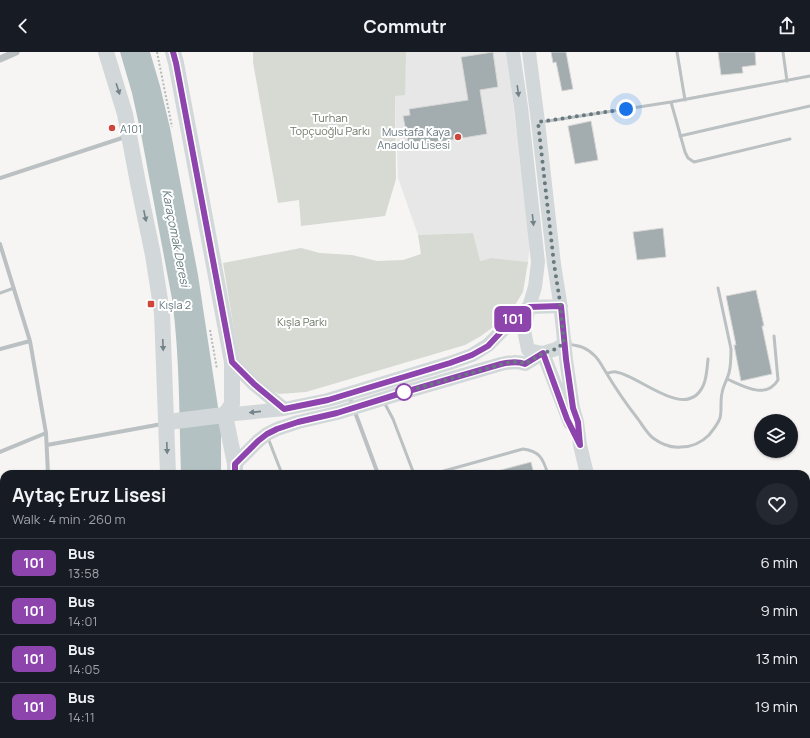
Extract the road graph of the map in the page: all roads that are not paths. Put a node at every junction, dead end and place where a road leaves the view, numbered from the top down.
1 (16, 52) edge
2 (106, 52) edge
3 (173, 52) edge
4 (513, 52) edge
5 (529, 52) edge
6 (677, 52) edge
7 (783, 52) edge
8 (0, 59) edge
9 (810, 76) edge
10 (787, 81) junction
11 (685, 100) junction
12 (671, 102) junction
13 (810, 106) edge
14 (538, 122) junction
15 (523, 124) junction
16 (129, 135) junction
17 (680, 136) junction
18 (790, 139) dead end
19 (0, 178) edge
20 (0, 244) edge
21 (14, 288) junction
22 (718, 288) dead end
23 (0, 293) edge
24 (561, 306) junction
25 (529, 307) junction
26 (774, 336) dead end
27 (30, 341) junction
28 (564, 343) junction
29 (0, 349) edge
30 (543, 353) junction
31 (708, 359) dead end
32 (232, 362) junction
33 (607, 373) junction
34 (727, 379) junction
35 (349, 394) junction
36 (382, 399) junction
37 (354, 408) junction
38 (284, 409) junction
39 (220, 416) junction
40 (171, 422) junction
41 (46, 433) junction
42 (267, 434) junction
43 (47, 445) junction
44 (580, 445) junction
45 (0, 452) edge
46 (235, 469) edge
47 (48, 470) edge
48 (168, 470) edge
49 (280, 470) edge
50 (377, 470) edge
51 (412, 470) edge
52 (447, 470) edge
53 (547, 470) edge
54 (586, 470) edge

1 - 8 street
2 -> 16 main road
3 - 32 main road
4 -> 15 main road
5 - 14 main road
6 - 11 lane
7 - 10 lane
9 - 10 lane
10 - 11 lane
11 - 12 lane
12 - 14 lane
12 - 17 lane
13 - 17 lane
14 - 15 lane
14 - 24 main road
15 -> 25 main road
16 - 19 street
16 -> 40 main road
17 - 18 lane
20 - 21 street
21 - 23 lane
21 - 27 street
22 - 34 lane
24 - 25 main road
24 - 28 main road
25 - 30 main road
25 - 35 main road
26 - 34 lane
27 - 29 street
27 - 41 street
28 - 30 main road
28 - 33 lane
28 - 44 main road
30 - 36 main road
30 - 44 main road
31 - 33 lane
32 - 38 main road
32 - 39 main road
33 - 34 lane
35 - 37 street
35 - 38 main road
36 - 37 main road
36 - 51 lane
37 - 42 main road
37 - 50 street
38 -> 39 main road
39 - 40 main road
39 - 46 main road
40 - 43 street
40 -> 48 main road
41 - 43 street
41 - 45 street
42 - 46 main road
42 - 49 lane
43 - 47 street
44 - 54 main road
52 - 53 lane

